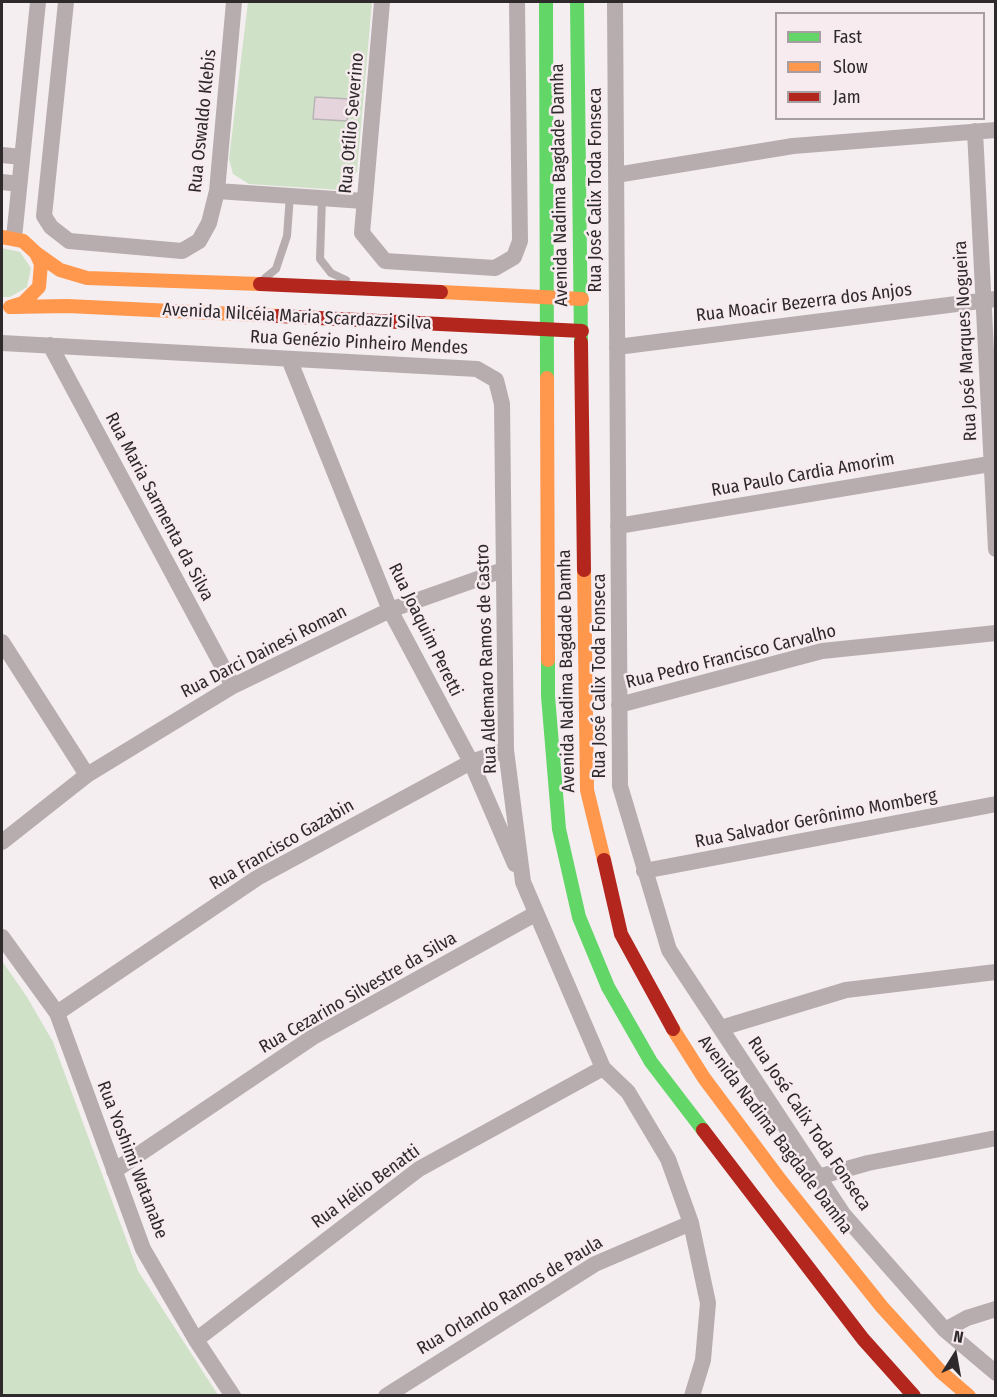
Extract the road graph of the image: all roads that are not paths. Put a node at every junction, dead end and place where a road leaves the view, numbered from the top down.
1 (38, 2) edge
2 (66, 2) edge
3 (234, 2) edge
4 (382, 2) edge
5 (518, 2) edge
6 (546, 2) edge
7 (577, 2) edge
8 (615, 2) edge
9 (996, 130) edge
10 (975, 132) junction
11 (2, 155) edge
12 (22, 157) junction
13 (616, 175) junction
14 (2, 182) edge
15 (19, 184) junction
16 (217, 191) junction
17 (290, 195) junction
18 (322, 198) junction
19 (364, 201) junction
20 (8, 237) edge
21 (36, 254) junction
22 (205, 281) junction
23 (259, 283) junction
24 (546, 298) junction
25 (582, 299) junction
26 (990, 299) edge
27 (362, 304) junction
28 (7, 307) edge
29 (204, 312) junction
30 (546, 329) junction
31 (582, 331) junction
32 (2, 343) edge
33 (50, 345) junction
34 (617, 347) junction
35 (289, 359) junction
36 (496, 380) joint
37 (993, 463) edge
38 (618, 526) junction
39 (996, 549) edge
40 (503, 570) junction
41 (390, 610) junction
42 (996, 633) edge
43 (2, 642) edge
44 (233, 686) junction
45 (619, 705) junction
46 (506, 750) junction
47 (471, 762) junction
48 (87, 774) junction
49 (996, 804) edge
50 (2, 842) edge
51 (644, 872) junction
52 (523, 882) junction
53 (535, 914) junction
54 (2, 937) edge
55 (996, 972) edge
56 (57, 1013) junction
57 (721, 1028) junction
58 (603, 1068) junction
59 (996, 1138) edge
60 (114, 1170) junction
61 (818, 1177) junction
62 (691, 1223) junction
63 (996, 1309) edge
64 (945, 1330) junction
65 (196, 1340) junction
66 (996, 1373) edge
67 (233, 1395) edge
68 (386, 1395) edge
69 (692, 1395) edge
70 (914, 1395) edge
71 (969, 1395) edge

1 - 12 street
2 - 16 street, Rua Oswaldo Klebis
3 - 16 street, Rua Oswaldo Klebis
4 - 19 street, Rua Otílio Severino
5 - 19 street, Rua Otílio Severino
6 - 24 street, Avenida Nadima Bagdade Damha
7 - 25 street, Avenida Nadima Bagdade Damha
8 - 13 street, Rua José Calix Toda Fonseca
9 - 10 street
10 - 13 street
10 - 26 street, Rua José Marques Nogueira
11 - 12 street
12 - 15 street
13 - 34 street, Rua José Calix Toda Fonseca
14 - 15 street
15 - 20 street
16 - 17 street
17 - 18 street
17 - 23 lane
18 - 19 street
18 - 27 lane
20 - 21 street, Avenida Nilcéia Maria Scardazzi Silva
21 - 22 street, Avenida Nilcéia Maria Scardazzi Silva
21 - 28 street
22 - 23 street, Avenida Nilcéia Maria Scardazzi Silva
22 - 29 street
23 - 27 street, Avenida Nilcéia Maria Scardazzi Silva
24 - 25 street, Avenida Nilcéia Maria Scardazzi Silva
24 - 27 street, Avenida Nilcéia Maria Scardazzi Silva
24 - 30 street, Avenida Nadima Bagdade Damha
25 - 31 street, Avenida Nadima Bagdade Damha
26 - 34 street, Rua Moacir Bezerra dos Anjos
26 - 37 street, Rua José Marques Nogueira
27 - 29 street, Avenida Nilcéia Maria Scardazzi Silva
27 - 30 street, Avenida Nilcéia Maria Scardazzi Silva
28 - 29 street, Avenida Nilcéia Maria Scardazzi Silva
30 - 31 street, Avenida Nilcéia Maria Scardazzi Silva
30 - 70 street, Avenida Nadima Bagdade Damha
31 - 71 street, Avenida Nadima Bagdade Damha
32 - 33 street, Rua Genézio Pinheiro Mendes
33 - 35 street, Rua Genézio Pinheiro Mendes
33 - 44 street, Rua Maria Sarmenta da Silva
34 - 38 street, Rua José Calix Toda Fonseca
35 - 36 street, Rua Genézio Pinheiro Mendes
35 - 41 street, Rua Joaquim Peretti
36 - 40 street, Rua Aldemaro Ramos de Castro
37 - 38 street, Rua Paulo Cardia Amorim
37 - 39 street, Rua José Marques Nogueira
38 - 45 street, Rua José Calix Toda Fonseca
40 - 41 street, Rua Darci Dainesi Roman
40 - 46 street, Rua Aldemaro Ramos de Castro
41 - 44 street, Rua Darci Dainesi Roman
41 - 47 street, Rua Joaquim Peretti
42 - 45 street, Rua Pedro Francisco Carvalho
43 - 48 street
44 - 48 street, Rua Darci Dainesi Roman
45 - 51 street, Rua José Calix Toda Fonseca
46 - 47 street, Rua Francisco Gazabin
46 - 52 street, Rua Aldemaro Ramos de Castro
47 - 52 street, Rua Joaquim Peretti
47 - 56 street, Rua Francisco Gazabin
48 - 50 street, Rua Darci Dainesi Roman
49 - 51 street, Rua Salvador Gerônimo Momberg
51 - 57 street, Rua José Calix Toda Fonseca
52 - 53 street, Rua Aldemaro Ramos de Castro
53 - 58 street, Rua Aldemaro Ramos de Castro
53 - 60 street, Rua Cezarino Silvestre da Silva
54 - 56 street, Rua Yoshimi Watanabe
55 - 57 street
56 - 60 street, Rua Yoshimi Watanabe
57 - 61 street, Rua José Calix Toda Fonseca
58 - 62 street, Rua Aldemaro Ramos de Castro
58 - 65 street, Rua Hélio Benatti
59 - 61 street
60 - 65 street, Rua Yoshimi Watanabe
61 - 64 street, Rua José Calix Toda Fonseca
62 - 68 street, Rua Orlando Ramos de Paula
62 - 69 street, Rua Aldemaro Ramos de Castro
63 - 64 street
64 - 66 street, Rua José Calix Toda Fonseca
65 - 67 street, Rua Yoshimi Watanabe

